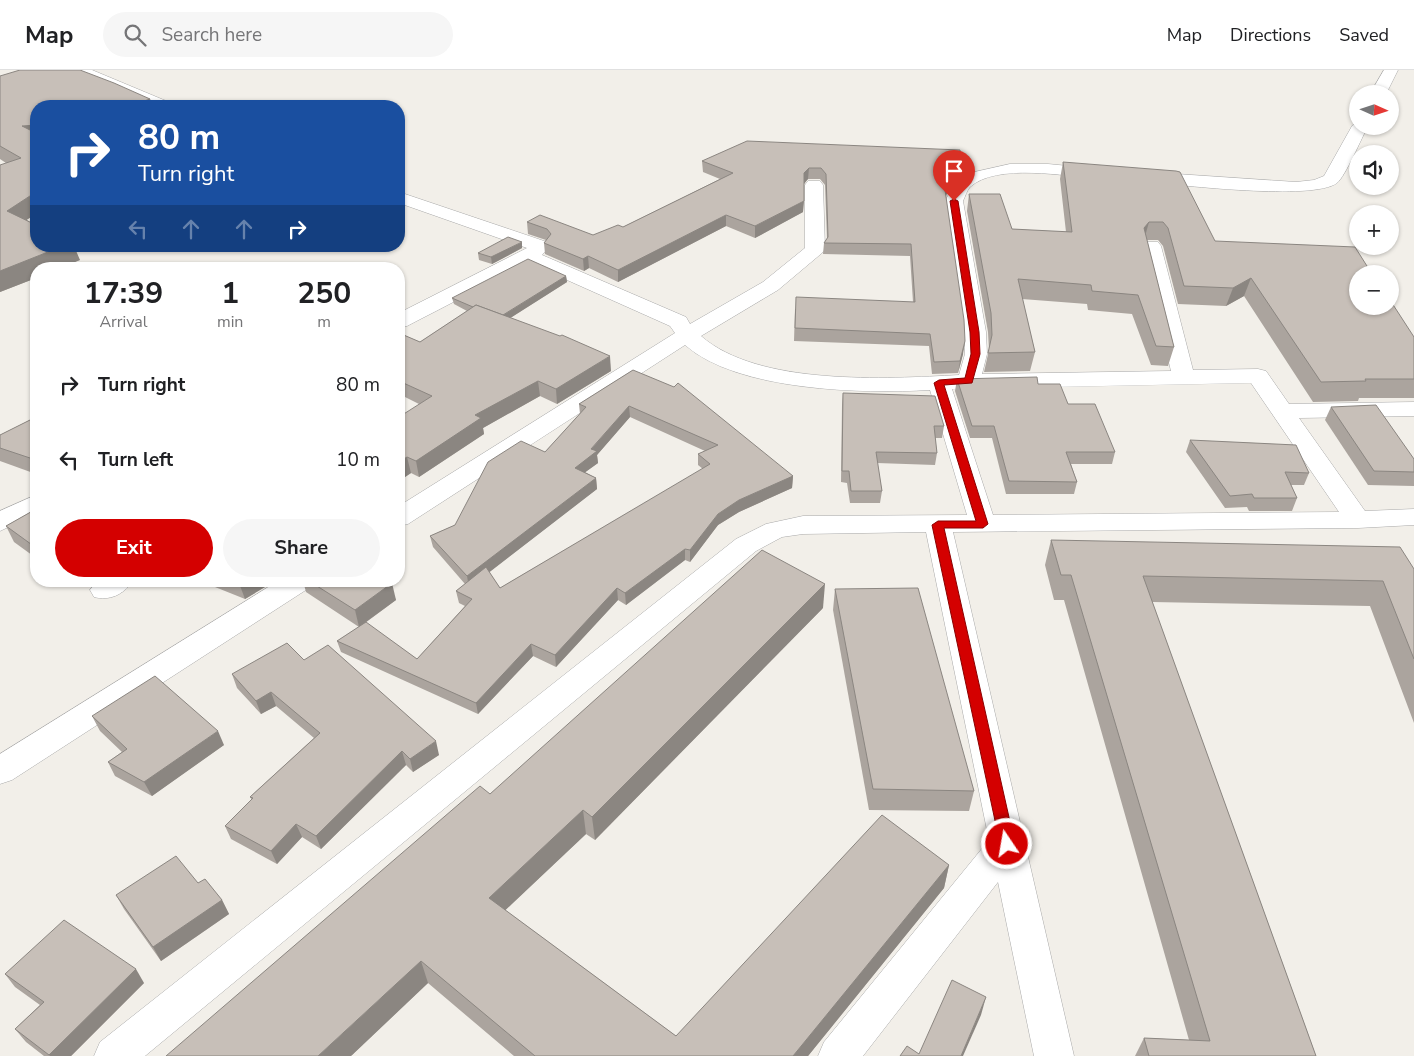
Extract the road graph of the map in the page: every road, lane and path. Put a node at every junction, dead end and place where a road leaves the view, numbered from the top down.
1 (78, 70) edge
2 (1391, 70) edge
3 (1383, 85) edge
4 (150, 100) edge
5 (1355, 135) edge
6 (814, 185) edge
7 (405, 199) edge
8 (1151, 246) edge
9 (528, 256) junction
10 (405, 318) edge
11 (687, 335) junction
12 (1184, 378) junction
13 (969, 381) junction
14 (939, 383) junction
15 (1414, 409) edge
16 (1283, 411) junction
17 (30, 506) edge
18 (405, 514) edge
19 (1414, 518) edge
20 (1358, 520) junction
21 (0, 522) edge
22 (983, 524) junction
23 (938, 525) junction
24 (289, 587) edge
25 (0, 771) edge
26 (1007, 844) junction
27 (114, 1056) edge
28 (838, 1056) edge
29 (1054, 1056) edge

1 - 4 street
2 - 3 street
5 - 13 street
6 - 11 street
7 - 9 street
8 - 12 street
9 - 10 street
9 - 11 street
11 - 14 street
11 - 18 street
12 - 13 street
12 - 16 street
13 - 14 street
14 - 22 street
15 - 16 street
16 - 20 street
17 - 21 street
19 - 20 street
20 - 22 street
22 - 23 street
23 - 26 street
23 - 27 street
24 - 25 street
26 - 28 street
26 - 29 street

